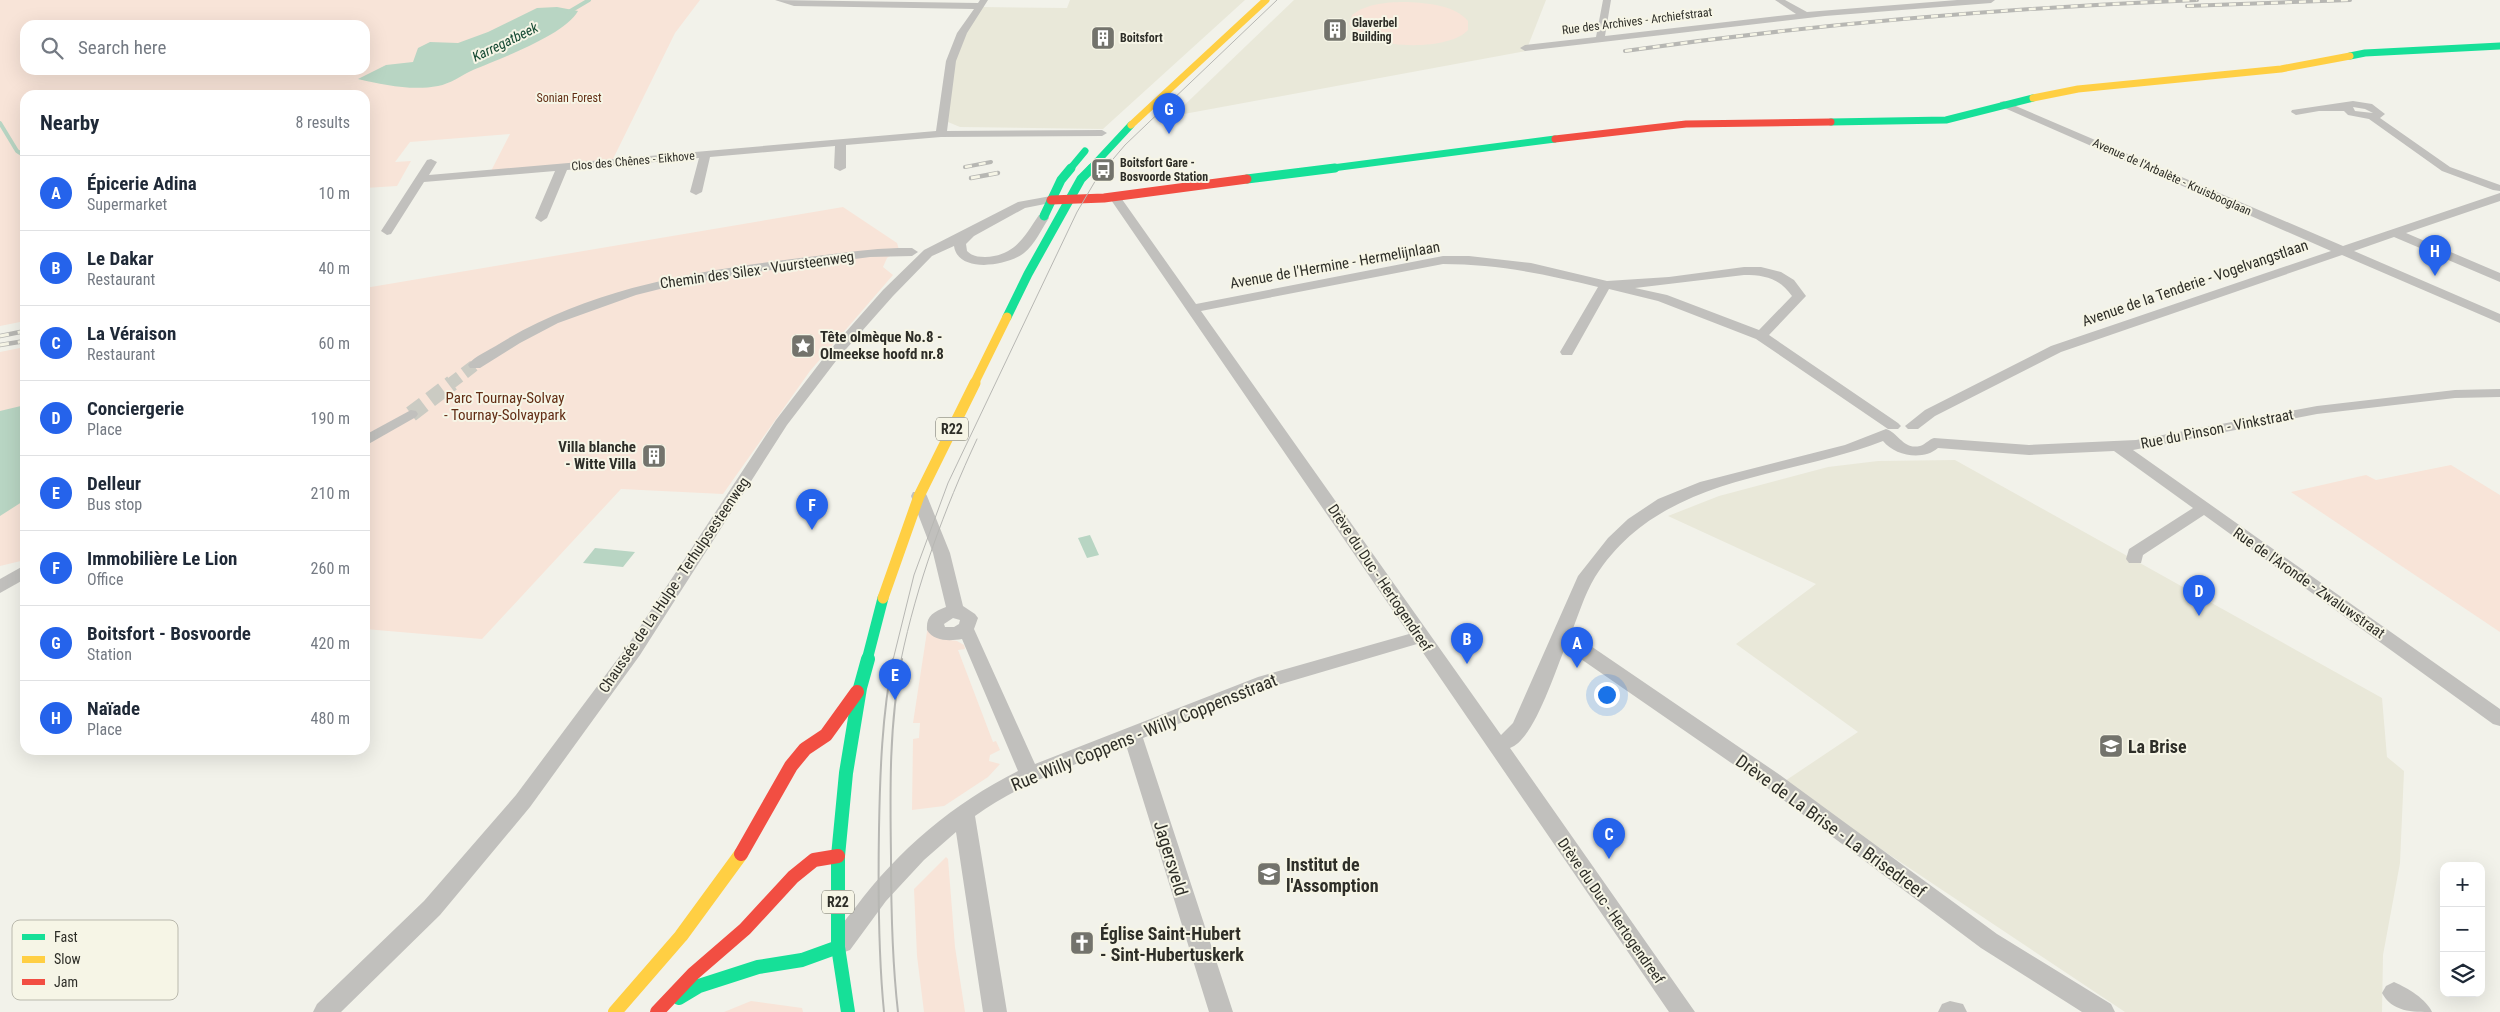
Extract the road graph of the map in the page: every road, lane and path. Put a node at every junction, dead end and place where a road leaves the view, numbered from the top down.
1 (778, 0) edge
2 (1251, 0) edge
3 (1266, 0) edge
4 (1606, 0) edge
5 (1779, 0) edge
6 (1991, 0) edge
7 (1912, 2) edge
8 (982, 3) edge
9 (1808, 3) dead end
10 (1825, 12) junction
11 (1805, 15) junction
12 (1600, 38) junction
13 (2500, 46) edge
14 (1525, 48) dead end
15 (1164, 78) dead end
16 (2004, 104) junction
17 (2344, 108) joint
18 (2296, 112) dead end
19 (1105, 130) joint
20 (942, 134) junction
21 (841, 143) junction
22 (705, 155) junction
23 (431, 162) dead end
24 (562, 167) junction
25 (840, 168) dead end
26 (420, 179) junction
27 (696, 192) dead end
28 (2499, 192) edge
29 (1115, 197) junction
30 (1051, 200) junction
31 (1070, 200) junction
32 (540, 218) dead end
33 (1043, 218) junction
34 (387, 231) dead end
35 (969, 234) junction
36 (2397, 234) junction
37 (960, 250) junction
38 (2340, 250) junction
39 (920, 252) junction
40 (1028, 274) junction
41 (2500, 278) edge
42 (1606, 285) junction
43 (1194, 308) junction
44 (2500, 319) edge
45 (1762, 336) junction
46 (1567, 352) dead end
47 (476, 365) tunnel mouth
48 (2500, 393) edge
49 (411, 414) tunnel mouth
50 (1914, 426) junction
51 (1892, 435) junction
52 (370, 438) edge
53 (1934, 443) junction
54 (2118, 446) junction
55 (919, 496) junction
56 (2204, 508) junction
57 (2135, 560) dead end
58 (20, 574) edge
59 (0, 587) edge
60 (955, 611) junction
61 (964, 630) junction
62 (1420, 637) junction
63 (1560, 640) junction
64 (860, 688) junction
65 (2500, 719) edge
66 (1132, 733) junction
67 (1494, 744) junction
68 (1030, 774) junction
69 (964, 813) junction
70 (838, 856) junction
71 (838, 947) junction
72 (2394, 994) dead end
73 (660, 1009) edge
74 (325, 1012) edge
75 (616, 1012) edge
76 (848, 1012) edge
77 (996, 1012) edge
78 (1221, 1012) edge
79 (1683, 1012) edge
80 (1950, 1012) edge
81 (1955, 1012) edge
82 (2103, 1012) edge
83 (2420, 1012) edge

1 - 8 street
2 - 15 main road
3 - 31 main road, R22
4 - 12 street
5 - 11 street
6 - 7 street, Rue des Archives - Archiefstraat
7 - 10 street, Rue des Archives - Archiefstraat
8 - 20 street
9 - 10 street
10 - 11 street, Rue des Archives - Archiefstraat
11 - 12 street, Rue des Archives - Archiefstraat
12 - 14 street, Rue des Archives - Archiefstraat
13 - 16 main road
16 - 29 main road
16 - 38 street, Avenue de l'Arbalète - Kruisbooglaan
17 - 18 street
17 - 28 street
19 - 20 street, Clos des Chênes - Eikhove
19 - 30 main road, R22
20 - 21 street, Clos des Chênes - Eikhove
21 - 22 street, Clos des Chênes - Eikhove
21 - 25 street
22 - 24 street, Clos des Chênes - Eikhove
22 - 27 street, Clos des Chênes - Eikhove
23 - 26 street
24 - 26 street, Clos des Chênes - Eikhove
24 - 32 street, Clos des Chênes - Eikhove
26 - 34 street
28 - 36 street, Avenue de la Tenderie - Vogelvangstlaan
29 - 31 main road
29 - 43 street, Drève du Duc - Hertogendreef
30 - 31 main road
30 - 33 main road, R22
30 - 35 street, Chaussée de La Hulpe - Terhulpsesteenweg
31 - 40 main road, R22
33 - 37 street
33 - 40 main road, R22
35 - 37 street
35 - 39 street, Chaussée de La Hulpe - Terhulpsesteenweg
36 - 38 street, Avenue de la Tenderie - Vogelvangstlaan
36 - 41 street
37 - 39 street, Chemin des Silex - Vuursteenweg
38 - 44 street, Avenue de l'Arbalète - Kruisbooglaan
38 - 50 street, Avenue de la Tenderie - Vogelvangstlaan
39 - 47 street, Chemin des Silex - Vuursteenweg
39 - 74 street, Chaussée de La Hulpe - Terhulpsesteenweg
40 - 55 main road, R22
42 - 43 street, Avenue de l'Hermine - Hermelijnlaan
42 - 45 street, Avenue de l'Hermine - Hermelijnlaan
42 - 45 street
42 - 46 street
43 - 62 street, Drève du Duc - Hertogendreef
45 - 51 street, Avenue de l'Hermine - Hermelijnlaan
48 - 54 street, Rue du Pinson - Vinkstraat
49 - 52 street
50 - 51 street
50 - 53 street
51 - 53 street
51 - 63 street
53 - 54 street, Rue du Pinson - Vinkstraat
54 - 56 street, Rue de l'Aronde - Zwaluwstraat
55 - 60 street
55 - 64 main road, R22
56 - 57 street
56 - 65 street, Rue de l'Aronde - Zwaluwstraat
58 - 59 street
60 - 61 street
60 - 61 street
61 - 68 street
62 - 66 street, Rue Willy Coppens - Willy Coppensstraat
62 - 67 street, Drève du Duc - Hertogendreef
63 - 67 street
63 - 82 street, Drève de La Brise - La Brisedreef
64 - 70 main road, R22
64 - 75 main road
66 - 68 street, Rue Willy Coppens - Willy Coppensstraat
66 - 78 street, Jagersveld
67 - 79 street, Drève du Duc - Hertogendreef
68 - 69 street, Rue Willy Coppens - Willy Coppensstraat
69 - 71 street, Rue Willy Coppens - Willy Coppensstraat
69 - 77 street
70 - 71 main road, R22
70 - 73 main road
71 - 73 main road
71 - 76 main road, R22
72 - 83 street
80 - 81 street

